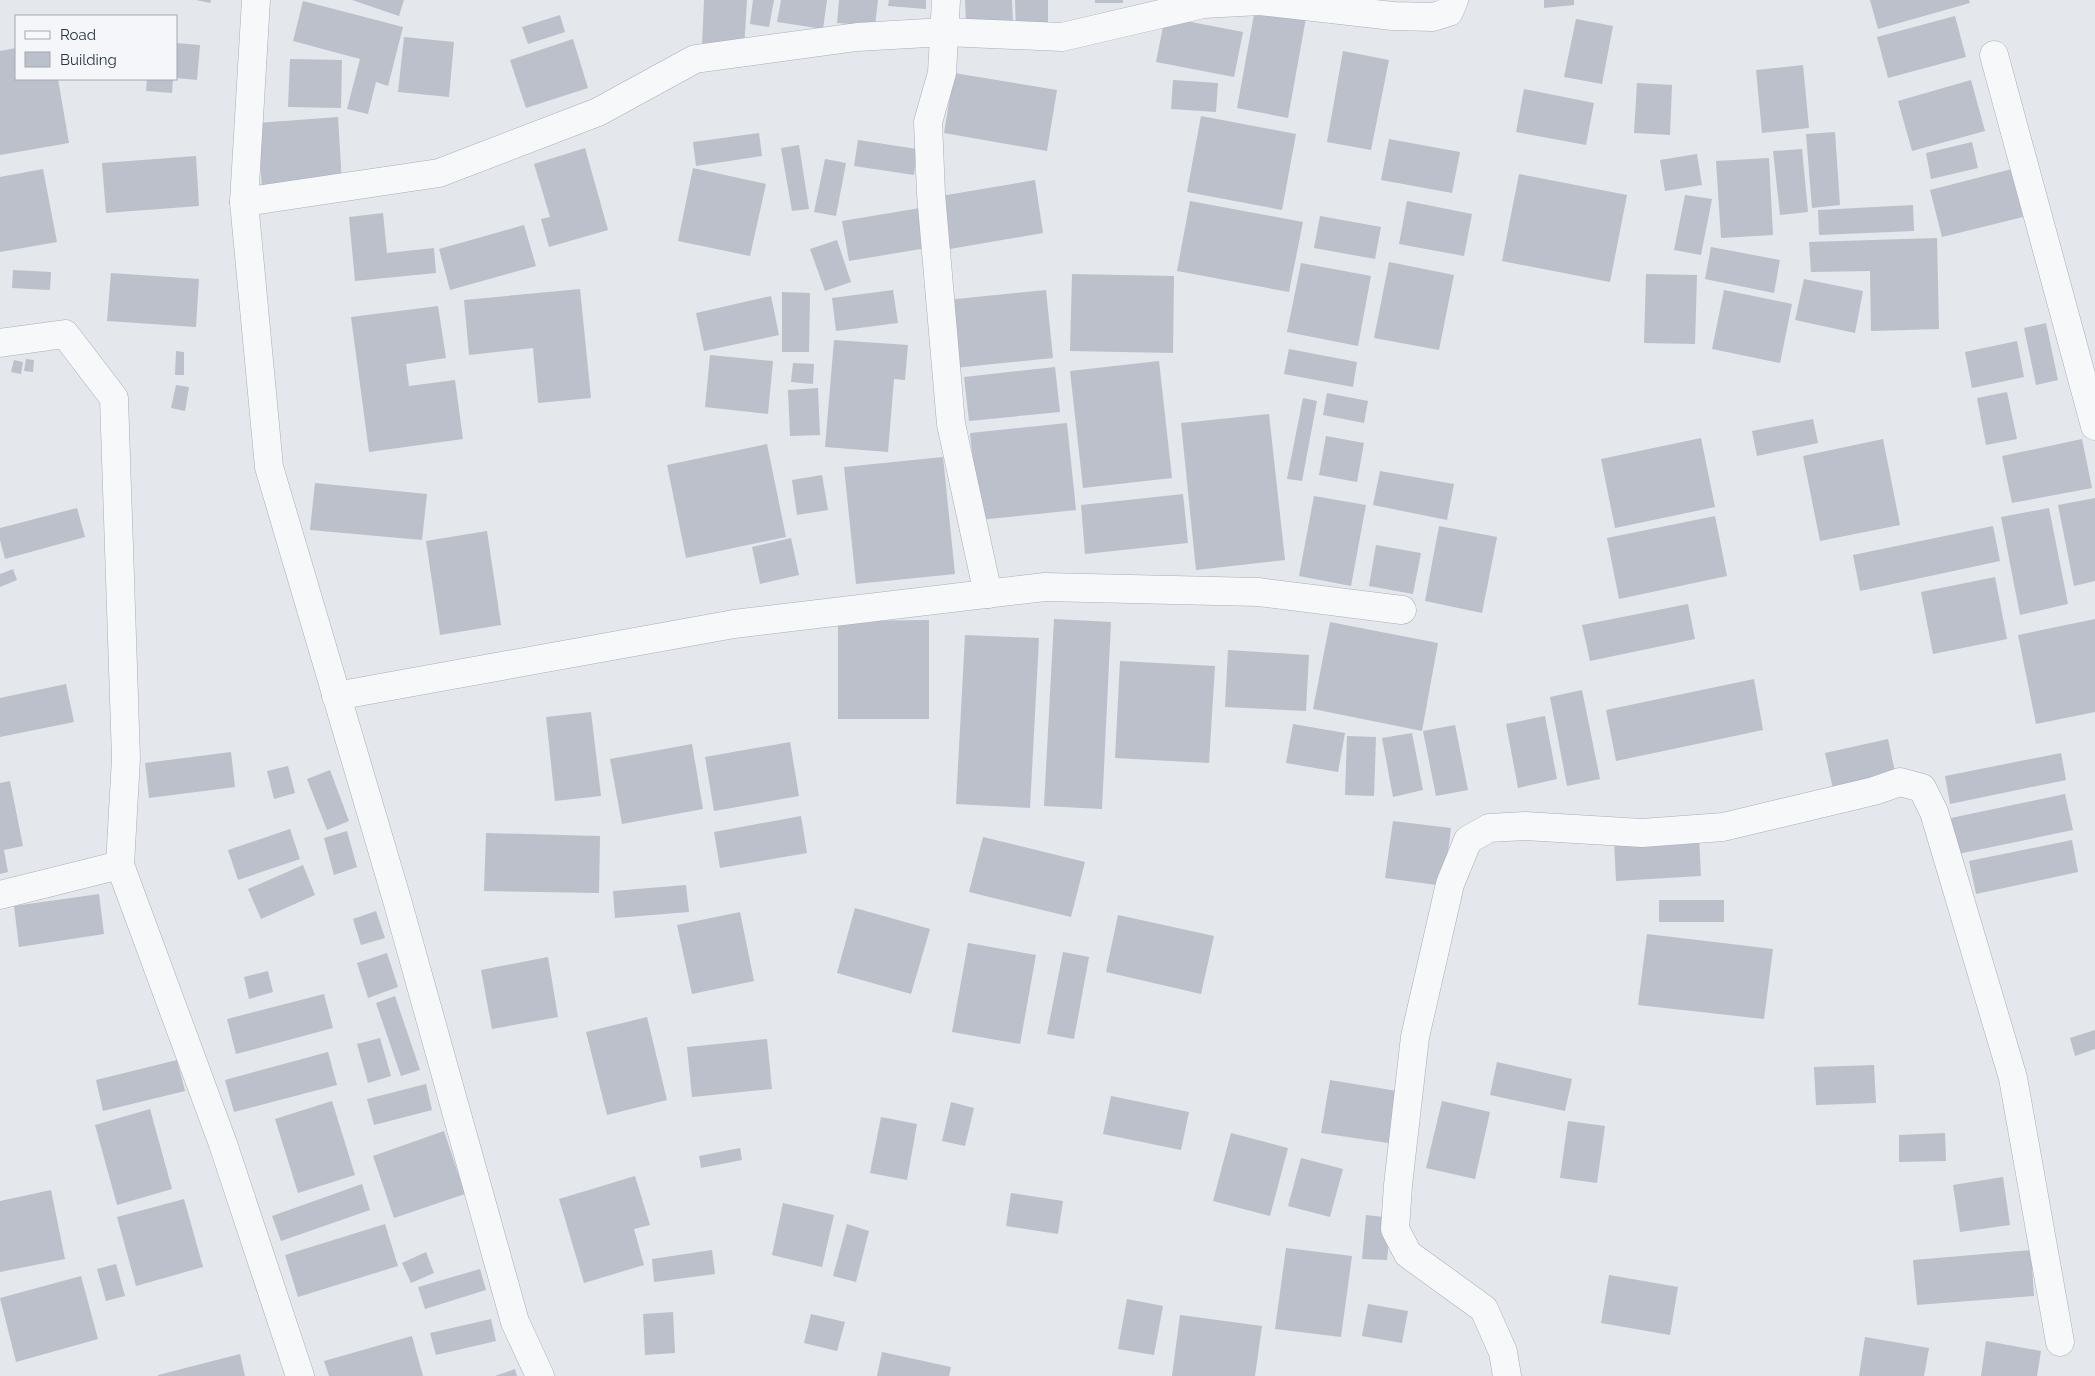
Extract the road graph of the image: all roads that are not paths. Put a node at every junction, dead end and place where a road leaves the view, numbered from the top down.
1 (256, 0) edge
2 (946, 0) edge
3 (1454, 0) edge
4 (945, 32) junction
5 (1994, 55) dead end
6 (244, 202) junction
7 (0, 343) edge
8 (2095, 426) edge
9 (988, 594) junction
10 (1402, 610) dead end
11 (336, 696) junction
12 (120, 865) junction
13 (0, 895) edge
14 (2060, 1342) dead end
15 (300, 1376) edge
16 (540, 1376) edge
17 (1507, 1376) edge

1 - 6 street
2 - 4 street
3 - 4 street
4 - 6 street
4 - 9 street
5 - 8 street
6 - 11 street
7 - 12 street
9 - 10 street
9 - 11 street
11 - 16 street
12 - 13 street
12 - 15 street
14 - 17 street

